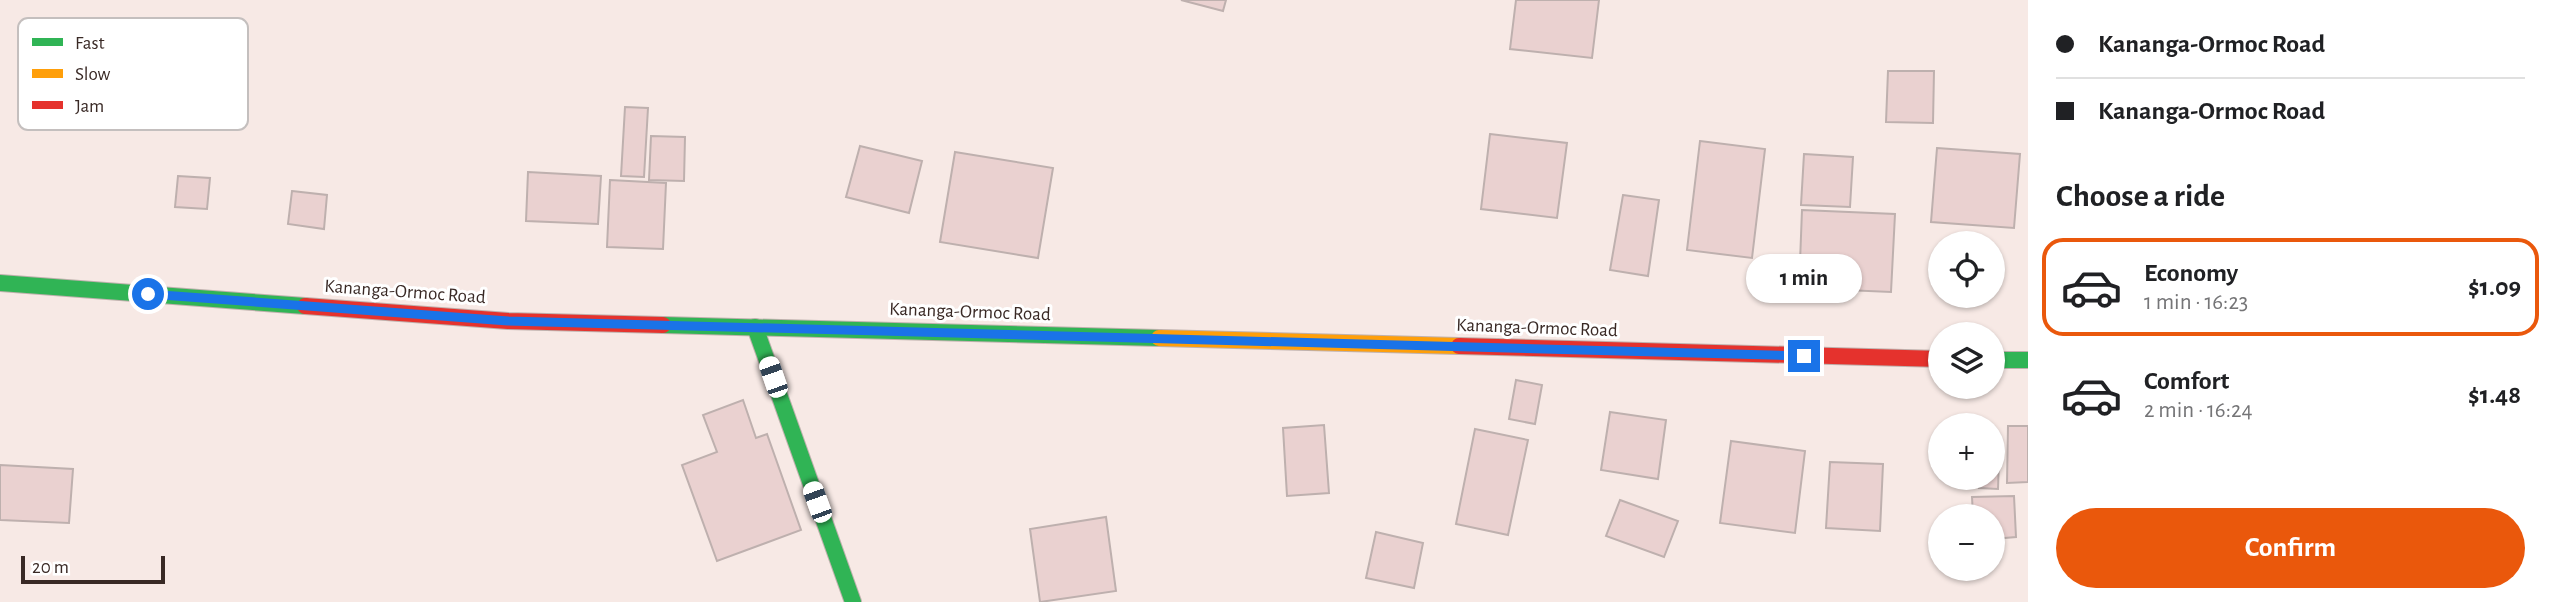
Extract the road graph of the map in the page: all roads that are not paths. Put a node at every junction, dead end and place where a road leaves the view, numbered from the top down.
1 (0, 283) edge
2 (755, 327) junction
3 (1928, 359) edge
4 (2005, 360) edge
5 (2028, 360) edge
6 (853, 602) edge

1 - 2 main road, Kananga-Ormoc Road
2 - 3 main road, Kananga-Ormoc Road
2 - 6 main road
4 - 5 main road

